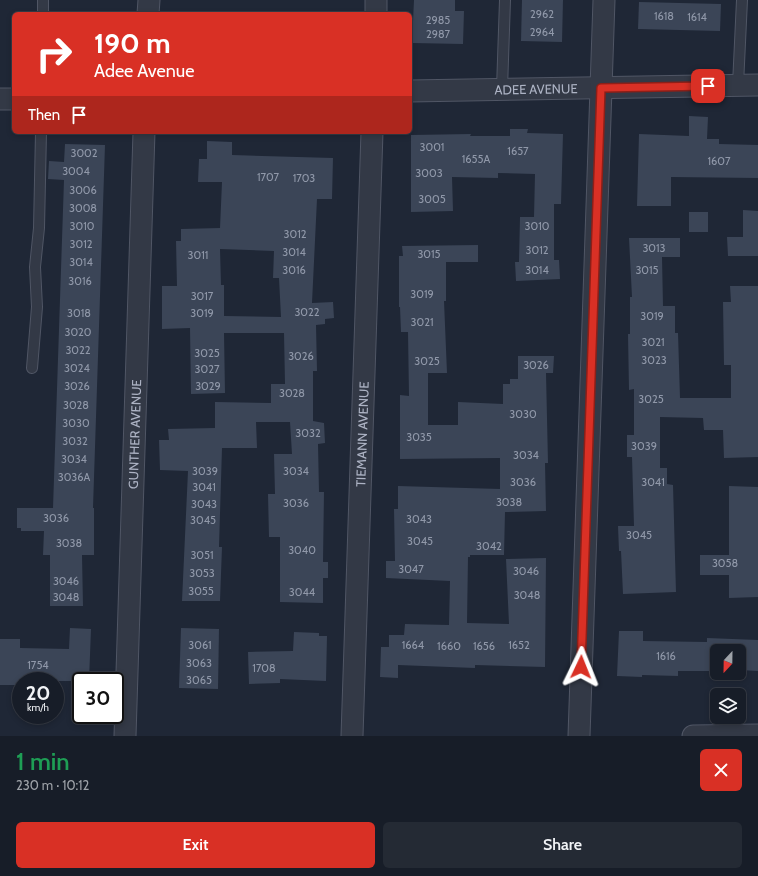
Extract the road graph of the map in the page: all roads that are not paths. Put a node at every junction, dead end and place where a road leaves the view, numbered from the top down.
1 (43, 0) edge
2 (149, 0) edge
3 (376, 0) edge
4 (505, 0) edge
5 (604, 0) edge
6 (742, 0) edge
7 (43, 12) edge
8 (148, 12) edge
9 (376, 12) edge
10 (748, 85) edge
11 (601, 88) junction
12 (502, 89) junction
13 (412, 91) edge
14 (0, 99) edge
15 (12, 99) edge
16 (41, 134) edge
17 (144, 134) edge
18 (372, 134) edge
19 (32, 368) dead end
20 (758, 735) edge
21 (125, 736) edge
22 (352, 736) edge
23 (579, 736) edge
24 (693, 736) edge

1 - 7 lane
2 - 8 street
3 - 9 street
4 - 12 lane
5 - 11 street
6 - 10 lane
10 - 11 street, ADEE AVENUE
11 - 12 street, ADEE AVENUE
11 - 23 street
12 - 13 street, ADEE AVENUE
14 - 15 street
16 - 19 lane
17 - 21 street, GUNTHER AVENUE
18 - 22 street, TIEMANN AVENUE
20 - 24 street

